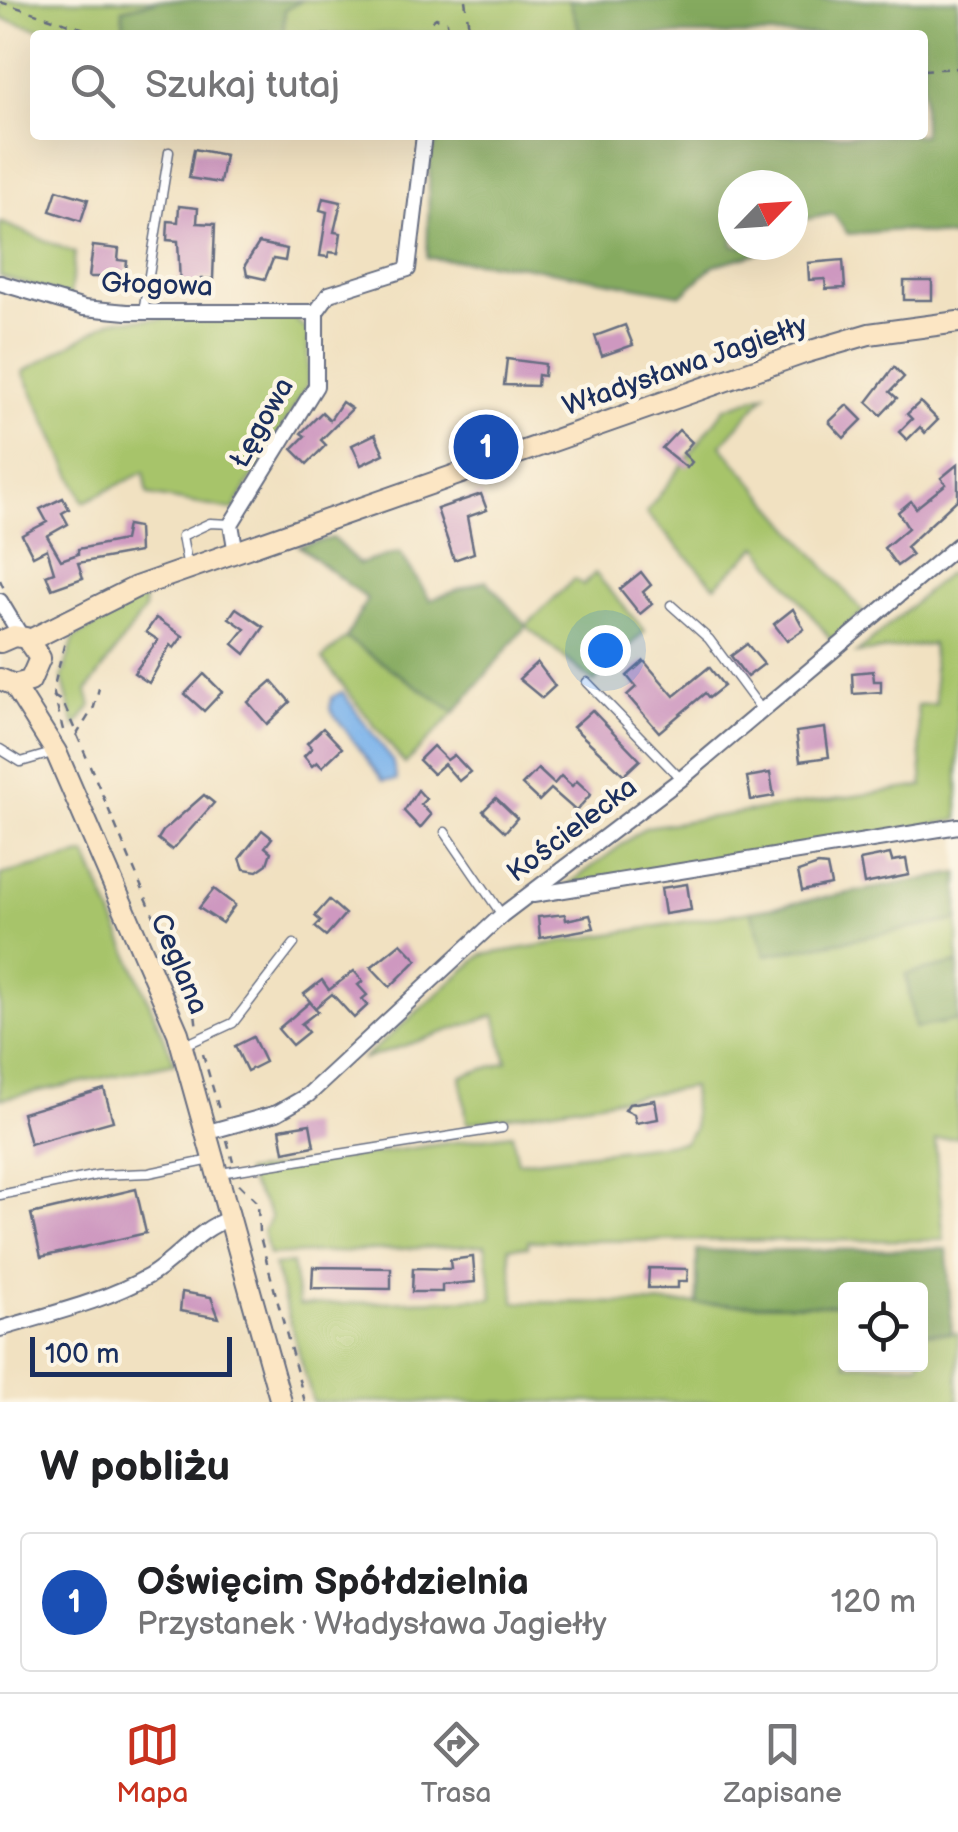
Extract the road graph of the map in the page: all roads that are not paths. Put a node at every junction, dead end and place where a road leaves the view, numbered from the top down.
1 (423, 140) edge
2 (168, 152) dead end
3 (0, 283) edge
4 (143, 312) junction
5 (316, 312) junction
6 (958, 322) edge
7 (231, 524) junction
8 (958, 545) edge
9 (236, 553) junction
10 (188, 569) junction
11 (0, 601) edge
12 (671, 605) dead end
13 (25, 650) edge
14 (7, 682) edge
15 (587, 682) dead end
16 (761, 709) junction
17 (54, 747) junction
18 (0, 749) edge
19 (681, 779) junction
20 (958, 826) edge
21 (446, 832) dead end
22 (527, 896) junction
23 (502, 914) junction
24 (294, 944) dead end
25 (190, 1043) junction
26 (502, 1128) dead end
27 (216, 1130) junction
28 (223, 1167) junction
29 (0, 1195) edge
30 (231, 1218) junction
31 (0, 1330) edge
32 (281, 1402) edge

1 - 5 street
2 - 4 lane
3 - 4 street, Głogowa
4 - 5 street, Głogowa
5 - 7 street, Łęgowa
6 - 9 street, Władysława Jagiełły
7 - 9 street
7 - 10 lane
8 - 16 street, Kościelecka
9 - 10 street, Władysława Jagiełły
10 - 13 street, Władysława Jagiełły
11 - 13 street
12 - 16 lane
13 - 14 street, Władysława Jagiełły
13 - 17 street, Ceglana
14 - 17 street, Ceglana
15 - 19 lane
16 - 19 street, Kościelecka
17 - 18 lane
17 - 25 street, Ceglana
19 - 22 street, Kościelecka
20 - 22 street
21 - 23 lane
22 - 23 street, Kościelecka
23 - 27 street, Kościelecka
24 - 25 lane
25 - 27 street, Ceglana
26 - 28 lane
27 - 28 street, Ceglana
28 - 29 lane
28 - 30 street, Ceglana
30 - 31 street
30 - 32 street, Ceglana

